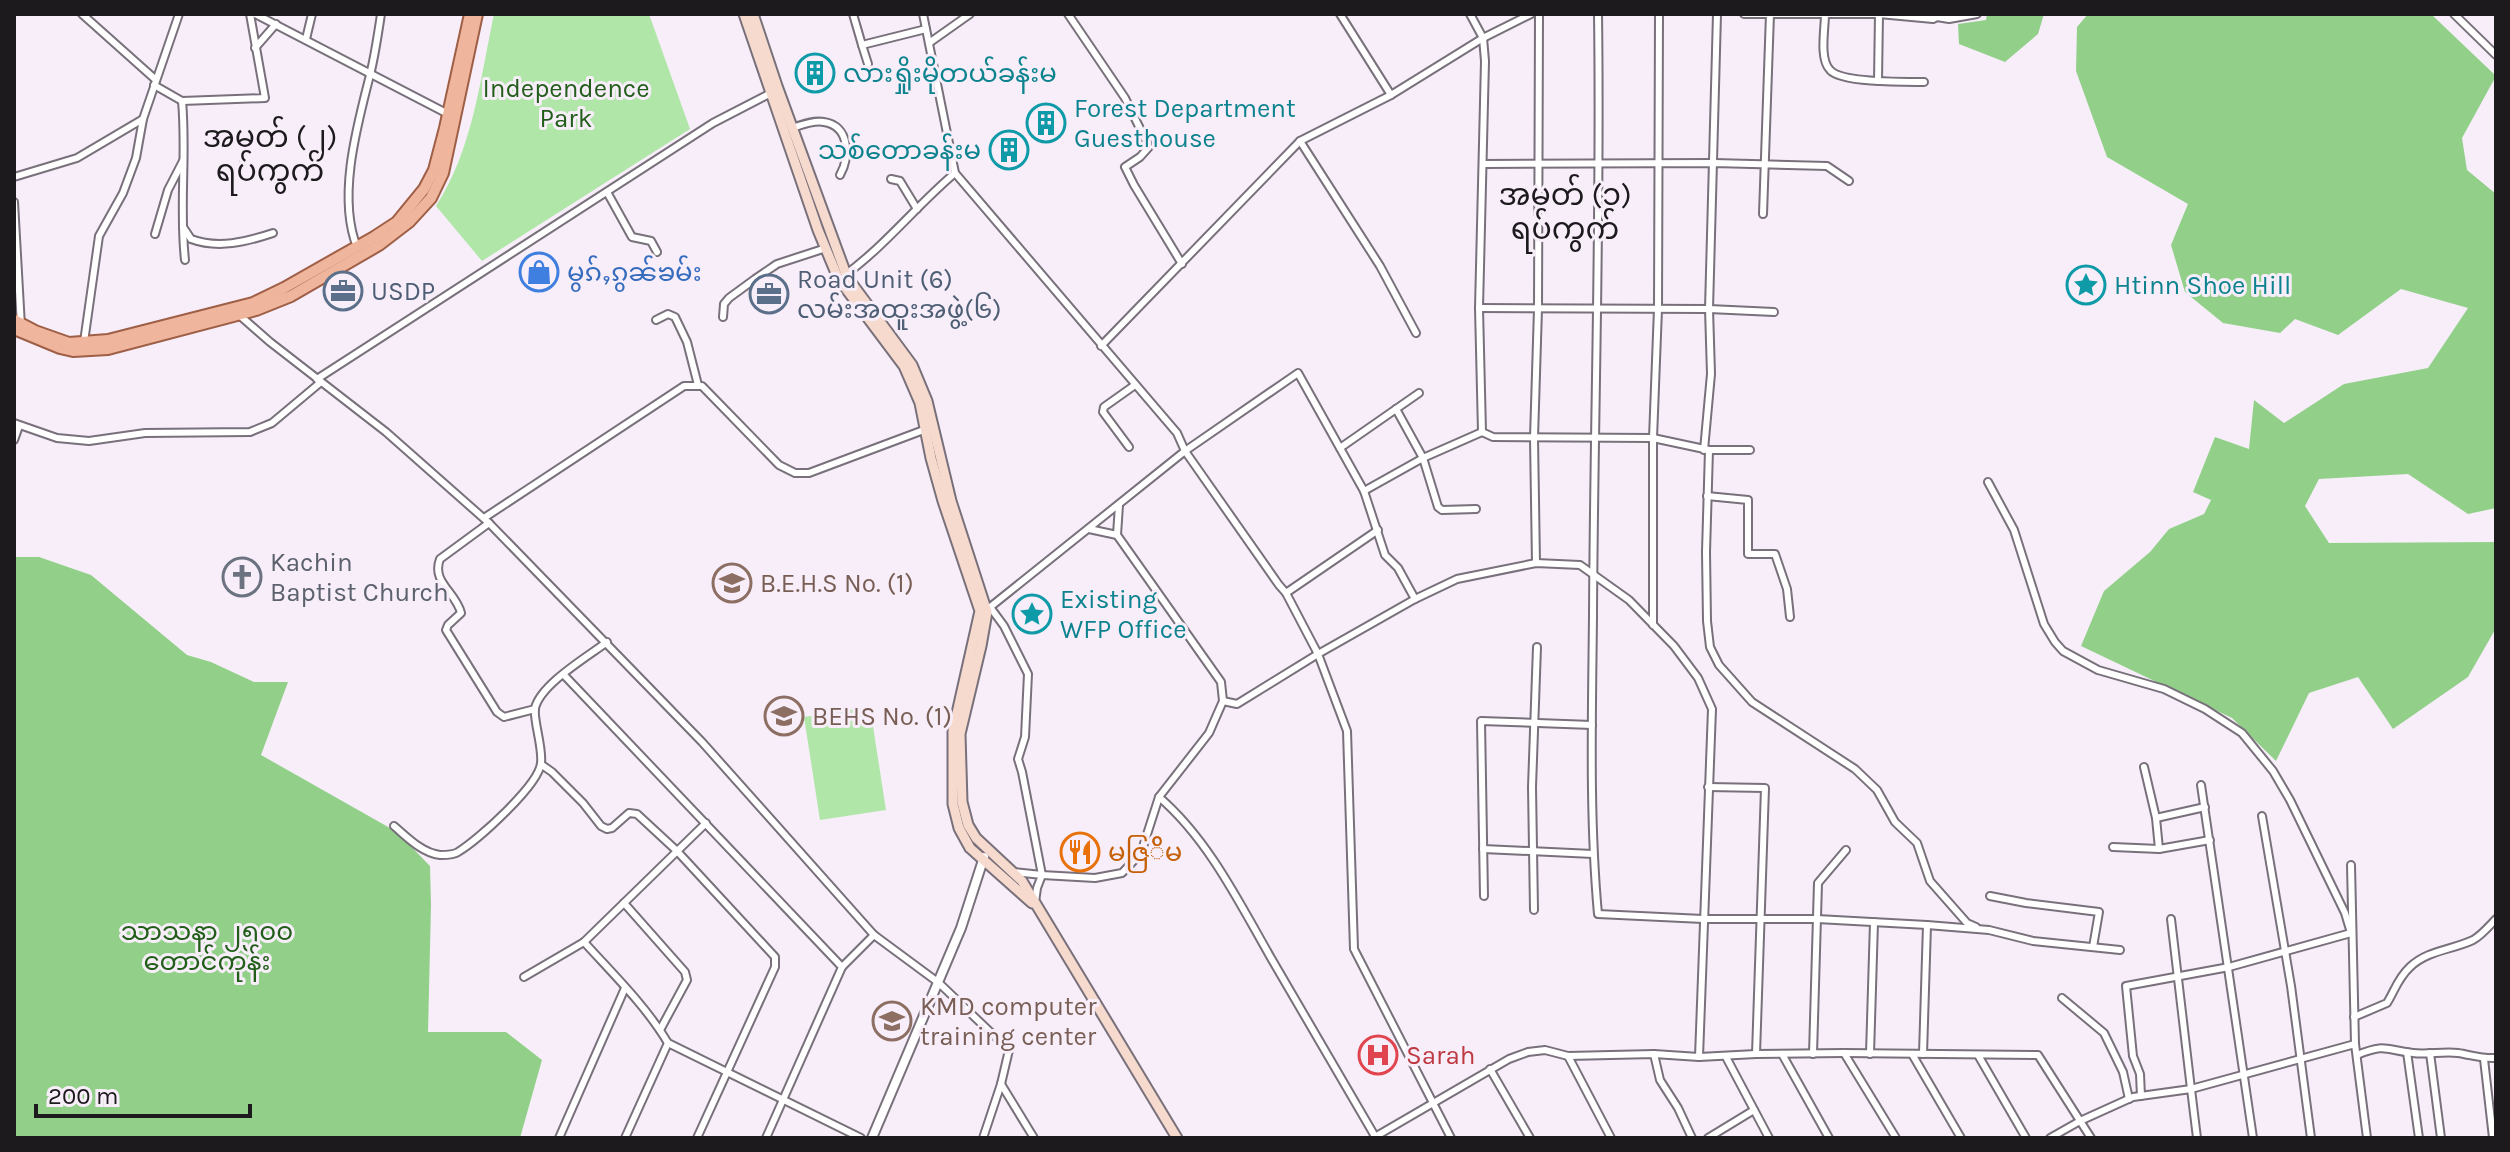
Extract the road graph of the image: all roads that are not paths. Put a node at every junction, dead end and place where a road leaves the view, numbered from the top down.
1 (82, 14) edge
2 (179, 14) edge
3 (252, 14) edge
4 (312, 14) edge
5 (381, 14) edge
6 (470, 14) edge
7 (477, 14) edge
8 (744, 14) edge
9 (753, 14) edge
10 (853, 14) edge
11 (923, 14) edge
12 (970, 14) edge
13 (1068, 14) edge
14 (1340, 14) edge
15 (1470, 14) edge
16 (1531, 14) edge
17 (1539, 14) edge
18 (1598, 14) edge
19 (1659, 14) edge
20 (1717, 14) edge
21 (1744, 14) edge
22 (1770, 14) edge
23 (1825, 14) edge
24 (1879, 14) edge
25 (1977, 14) edge
26 (2454, 14) edge
27 (1937, 16) edge
28 (276, 24) junction
29 (926, 29) junction
30 (1483, 38) junction
31 (306, 39) junction
32 (929, 43) junction
33 (862, 45) junction
34 (255, 48) junction
35 (2496, 55) edge
36 (868, 64) dead end
37 (371, 73) junction
38 (1878, 81) junction
39 (1924, 82) dead end
40 (155, 83) junction
41 (775, 91) junction
42 (1391, 95) junction
43 (182, 101) junction
44 (452, 116) junction
45 (143, 119) junction
46 (792, 128) junction
47 (1300, 141) junction
48 (185, 158) junction
49 (1540, 163) junction
50 (1600, 163) junction
51 (1658, 163) junction
52 (1714, 163) junction
53 (1484, 164) junction
54 (1766, 165) junction
55 (955, 173) junction
56 (840, 175) dead end
57 (14, 177) edge
58 (891, 179) dead end
59 (1849, 181) dead end
60 (607, 192) junction
61 (14, 202) edge
62 (917, 209) junction
63 (1763, 214) dead end
64 (181, 224) junction
65 (273, 233) dead end
66 (155, 234) dead end
67 (357, 247) junction
68 (826, 248) junction
69 (657, 252) dead end
70 (185, 260) dead end
71 (1182, 264) junction
72 (842, 276) junction
73 (1479, 308) junction
74 (1538, 309) junction
75 (1658, 309) junction
76 (1709, 309) junction
77 (1598, 310) junction
78 (236, 312) junction
79 (1774, 312) dead end
80 (723, 317) dead end
81 (656, 320) dead end
82 (18, 326) edge
83 (1416, 333) dead end
84 (1101, 346) junction
85 (84, 347) junction
86 (319, 380) junction
87 (698, 385) junction
88 (1135, 385) junction
89 (1419, 393) dead end
90 (1396, 409) junction
91 (16, 425) edge
92 (929, 428) junction
93 (1482, 432) junction
94 (1534, 438) junction
95 (1653, 438) junction
96 (1595, 439) junction
97 (14, 440) edge
98 (1129, 447) dead end
99 (1340, 448) junction
100 (1706, 450) junction
101 (1750, 450) dead end
102 (1185, 451) junction
103 (1423, 458) junction
104 (1988, 482) dead end
105 (1364, 491) junction
106 (1707, 496) junction
107 (1119, 505) junction
108 (1476, 509) dead end
109 (486, 521) junction
110 (1089, 529) junction
111 (1378, 530) junction
112 (1117, 535) junction
113 (1536, 563) junction
114 (1593, 574) junction
115 (1286, 593) junction
116 (1415, 599) junction
117 (985, 609) junction
118 (1790, 617) dead end
119 (1653, 625) junction
120 (607, 642) junction
121 (1537, 647) dead end
122 (1318, 654) junction
123 (564, 675) junction
124 (1223, 701) junction
125 (535, 709) junction
126 (1535, 723) junction
127 (1592, 725) junction
128 (542, 765) junction
129 (2144, 767) dead end
130 (2201, 785) dead end
131 (1708, 787) junction
132 (1159, 797) junction
133 (2205, 807) junction
134 (2262, 816) dead end
135 (2156, 818) junction
136 (706, 823) junction
137 (394, 826) dead end
138 (2210, 840) junction
139 (2113, 847) dead end
140 (1483, 849) junction
141 (2159, 849) junction
142 (1846, 850) dead end
143 (677, 851) junction
144 (1534, 851) junction
145 (985, 854) junction
146 (1593, 854) junction
147 (2351, 865) dead end
148 (1014, 872) junction
149 (1042, 875) junction
150 (1484, 896) dead end
151 (1990, 896) dead end
152 (624, 903) junction
153 (1035, 905) junction
154 (1534, 910) dead end
155 (1761, 918) junction
156 (1703, 919) junction
157 (1817, 919) junction
158 (2171, 919) dead end
159 (2496, 919) edge
160 (1874, 922) junction
161 (1927, 925) junction
162 (1982, 930) junction
163 (2351, 933) junction
164 (874, 935) junction
165 (584, 942) junction
166 (2093, 947) junction
167 (2120, 950) dead end
168 (2283, 952) junction
169 (842, 967) junction
170 (2229, 967) junction
171 (524, 977) dead end
172 (2178, 978) junction
173 (939, 983) junction
174 (625, 988) junction
175 (2062, 998) dead end
176 (2354, 1017) junction
177 (660, 1030) junction
178 (668, 1043) junction
179 (2355, 1044) junction
180 (2407, 1052) junction
181 (1844, 1053) junction
182 (2430, 1053) junction
183 (1654, 1054) junction
184 (1756, 1054) junction
185 (1782, 1054) junction
186 (1813, 1054) junction
187 (1870, 1054) junction
188 (1912, 1054) junction
189 (1923, 1054) junction
190 (1978, 1055) junction
191 (2357, 1055) junction
192 (1568, 1056) junction
193 (1699, 1057) junction
194 (1726, 1057) junction
195 (2300, 1058) junction
196 (2496, 1058) edge
197 (2484, 1059) junction
198 (1490, 1069) junction
199 (725, 1073) junction
200 (2244, 1073) junction
201 (1001, 1084) junction
202 (2191, 1089) junction
203 (2141, 1096) junction
204 (783, 1098) junction
205 (2129, 1099) junction
206 (1431, 1102) junction
207 (1754, 1110) junction
208 (2080, 1121) junction
209 (559, 1138) edge
210 (625, 1138) edge
211 (697, 1138) edge
212 (766, 1138) edge
213 (861, 1138) edge
214 (872, 1138) edge
215 (983, 1138) edge
216 (1034, 1138) edge
217 (1177, 1138) edge
218 (1375, 1138) edge
219 (1451, 1138) edge
220 (1530, 1138) edge
221 (1611, 1138) edge
222 (1692, 1138) edge
223 (1708, 1138) edge
224 (1769, 1138) edge
225 (1829, 1138) edge
226 (1896, 1138) edge
227 (1961, 1138) edge
228 (2026, 1138) edge
229 (2050, 1138) edge
230 (2091, 1138) edge
231 (2197, 1138) edge
232 (2253, 1138) edge
233 (2311, 1138) edge
234 (2367, 1138) edge
235 (2419, 1138) edge
236 (2441, 1138) edge
237 (2493, 1138) edge

1 - 40 street
2 - 40 street
3 - 28 street
3 - 34 street
4 - 31 street
5 - 37 street
6 - 44 main road
7 - 44 main road
8 - 41 main road
9 - 41 main road
10 - 33 street
11 - 29 street
12 - 32 street
13 - 71 street
14 - 42 street
15 - 30 street
16 - 30 street
17 - 49 street
18 - 50 street
19 - 51 street
20 - 52 street
21 - 22 street
22 - 23 street
22 - 54 street
23 - 24 street
23 - 38 street
24 - 27 street
24 - 38 street
25 - 27 street
26 - 35 street
28 - 31 street
28 - 34 street
29 - 32 street
29 - 33 street
30 - 42 street
30 - 53 street
31 - 37 street
32 - 55 street
33 - 36 street
34 - 43 street
37 - 44 street
37 - 67 street
38 - 39 street
40 - 43 street
40 - 45 street
41 - 46 main road
41 - 60 street
41 - 68 main road
42 - 47 street
43 - 48 street
44 - 67 main road
44 - 78 main road
45 - 57 street
45 - 85 street
46 - 56 street
46 - 72 main road
47 - 71 street
47 - 83 street
48 - 64 street
48 - 66 street
49 - 50 street
49 - 53 street
49 - 74 street
50 - 51 street
50 - 77 street
51 - 52 street
51 - 75 street
52 - 54 street
52 - 76 street
53 - 73 street
54 - 59 street
54 - 63 street
55 - 62 street
55 - 84 street
58 - 62 street
60 - 69 street
60 - 86 street
61 - 82 street
62 - 72 street
64 - 65 street
64 - 70 street
67 - 78 main road
68 - 72 main road
68 - 80 street
71 - 84 street
72 - 92 main road
73 - 74 street
73 - 93 street
74 - 77 street
74 - 94 street
75 - 76 street
75 - 77 street
75 - 95 street
76 - 79 street
76 - 100 street
77 - 96 street
78 - 85 main road
78 - 86 street
81 - 87 street
82 - 85 main road
84 - 88 street
86 - 91 street
86 - 109 street
87 - 92 street
87 - 109 street
88 - 98 street
88 - 102 street
89 - 90 street
90 - 99 street
90 - 103 street
91 - 97 street
92 - 117 main road
93 - 94 street
93 - 103 street
94 - 96 street
94 - 113 street
95 - 96 street
95 - 100 street
95 - 119 street
96 - 114 street
99 - 102 street
99 - 105 street
100 - 101 street
100 - 106 street
102 - 107 street
102 - 115 street
103 - 105 street
103 - 108 street
104 - 163 street
105 - 111 street
106 - 118 street
106 - 162 street
107 - 110 street
107 - 112 street
109 - 120 street
109 - 125 street
110 - 112 street
110 - 117 street
111 - 115 street
111 - 116 street
112 - 124 street
113 - 114 street
113 - 116 street
114 - 119 street
114 - 127 street
115 - 122 street
116 - 122 street
117 - 145 main road
117 - 149 street
119 - 131 street
120 - 123 street
120 - 164 street
121 - 126 street
122 - 124 street
122 - 206 street
123 - 125 street
123 - 136 street
124 - 132 street
125 - 128 street
126 - 127 street
126 - 140 street
126 - 144 street
127 - 146 street
128 - 137 street
128 - 143 street
129 - 135 street
130 - 133 street
131 - 155 street
131 - 156 street
132 - 149 street
132 - 218 street
133 - 135 street
133 - 138 street
134 - 168 street
135 - 141 street
136 - 143 street
136 - 169 street
138 - 141 street
138 - 170 street
139 - 141 street
140 - 144 street
140 - 150 street
142 - 157 street
143 - 152 street
143 - 199 street
144 - 146 street
144 - 154 street
145 - 148 main road
145 - 153 main road
145 - 173 street
146 - 156 street
147 - 163 street
148 - 149 street
148 - 153 main road
149 - 153 street
151 - 166 street
152 - 165 street
152 - 177 street
153 - 217 main road
155 - 156 street
155 - 157 street
155 - 184 street
156 - 193 street
157 - 160 street
157 - 186 street
158 - 172 street
159 - 176 street
160 - 161 street
160 - 187 street
161 - 162 street
161 - 189 street
162 - 166 street
163 - 168 street
163 - 176 street
164 - 169 street
164 - 173 street
165 - 171 street
165 - 174 street
166 - 167 street
168 - 170 street
168 - 195 street
169 - 204 street
170 - 172 street
170 - 200 street
172 - 202 street
172 - 203 street
173 - 201 street
173 - 214 street
174 - 177 street
174 - 209 street
175 - 205 street
176 - 179 street
177 - 178 street
178 - 199 street
178 - 210 street
179 - 191 street
179 - 195 street
180 - 182 street
180 - 191 street
180 - 235 street
181 - 186 street
181 - 187 street
181 - 226 street
182 - 197 street
182 - 236 street
183 - 192 street
183 - 193 street
183 - 222 street
184 - 185 street
184 - 194 street
185 - 186 street
185 - 225 street
187 - 188 street
188 - 189 street
188 - 227 street
189 - 190 street
190 - 208 street
190 - 228 street
191 - 234 street
192 - 198 street
192 - 221 street
193 - 194 street
194 - 207 street
195 - 200 street
195 - 233 street
196 - 197 street
197 - 237 street
198 - 206 street
198 - 220 street
199 - 204 street
199 - 211 street
200 - 202 street
200 - 232 street
201 - 215 street
201 - 216 street
202 - 203 street
202 - 231 street
203 - 205 street
204 - 212 street
204 - 213 street
205 - 208 street
206 - 218 street
206 - 219 street
207 - 223 street
207 - 224 street
208 - 229 street
208 - 230 street

